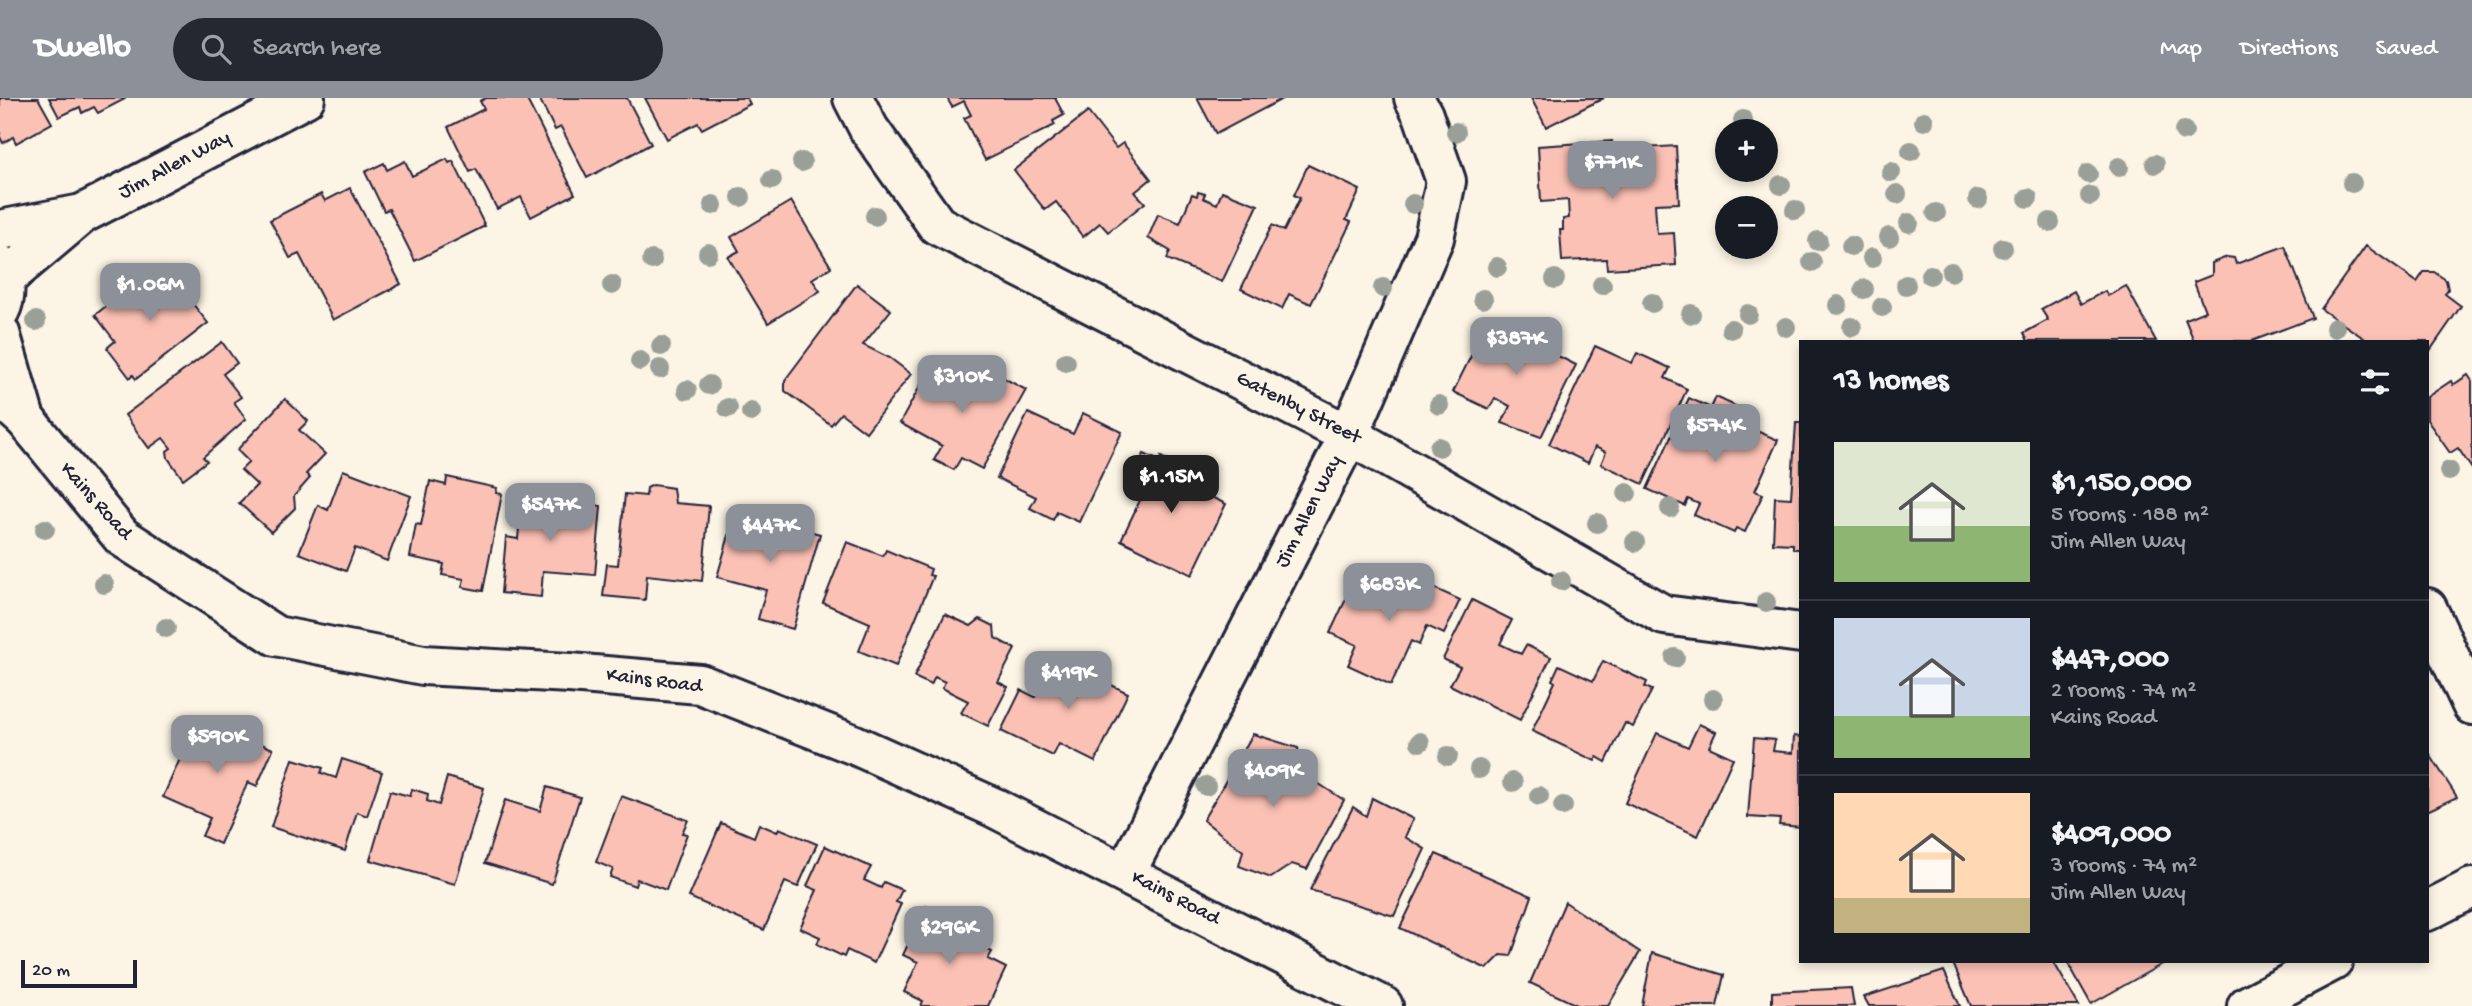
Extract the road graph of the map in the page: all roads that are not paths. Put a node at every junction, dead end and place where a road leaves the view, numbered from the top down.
1 (305, 98) edge
2 (853, 98) edge
3 (1414, 98) edge
4 (82, 214) junction
5 (0, 230) edge
6 (2, 285) edge
7 (0, 333) edge
8 (12, 408) edge
9 (1349, 435) junction
10 (2429, 612) edge
11 (1799, 633) edge
12 (2472, 705) edge
13 (1125, 874) junction
14 (2472, 888) edge
15 (2429, 910) edge
16 (2329, 963) edge
17 (1383, 1006) edge
18 (2247, 1006) edge

1 - 4 street, Jim Allen Way
2 - 9 street, Gatenby Street
3 - 9 street, Jim Allen Way
4 - 5 street, Jim Allen Way
4 - 6 street, Jim Allen Way
7 - 8 street, Kains Road
8 - 13 street, Kains Road
9 - 11 street, Gatenby Street
9 - 13 street, Jim Allen Way
10 - 12 street
13 - 17 street, Kains Road
14 - 15 street
16 - 18 street

